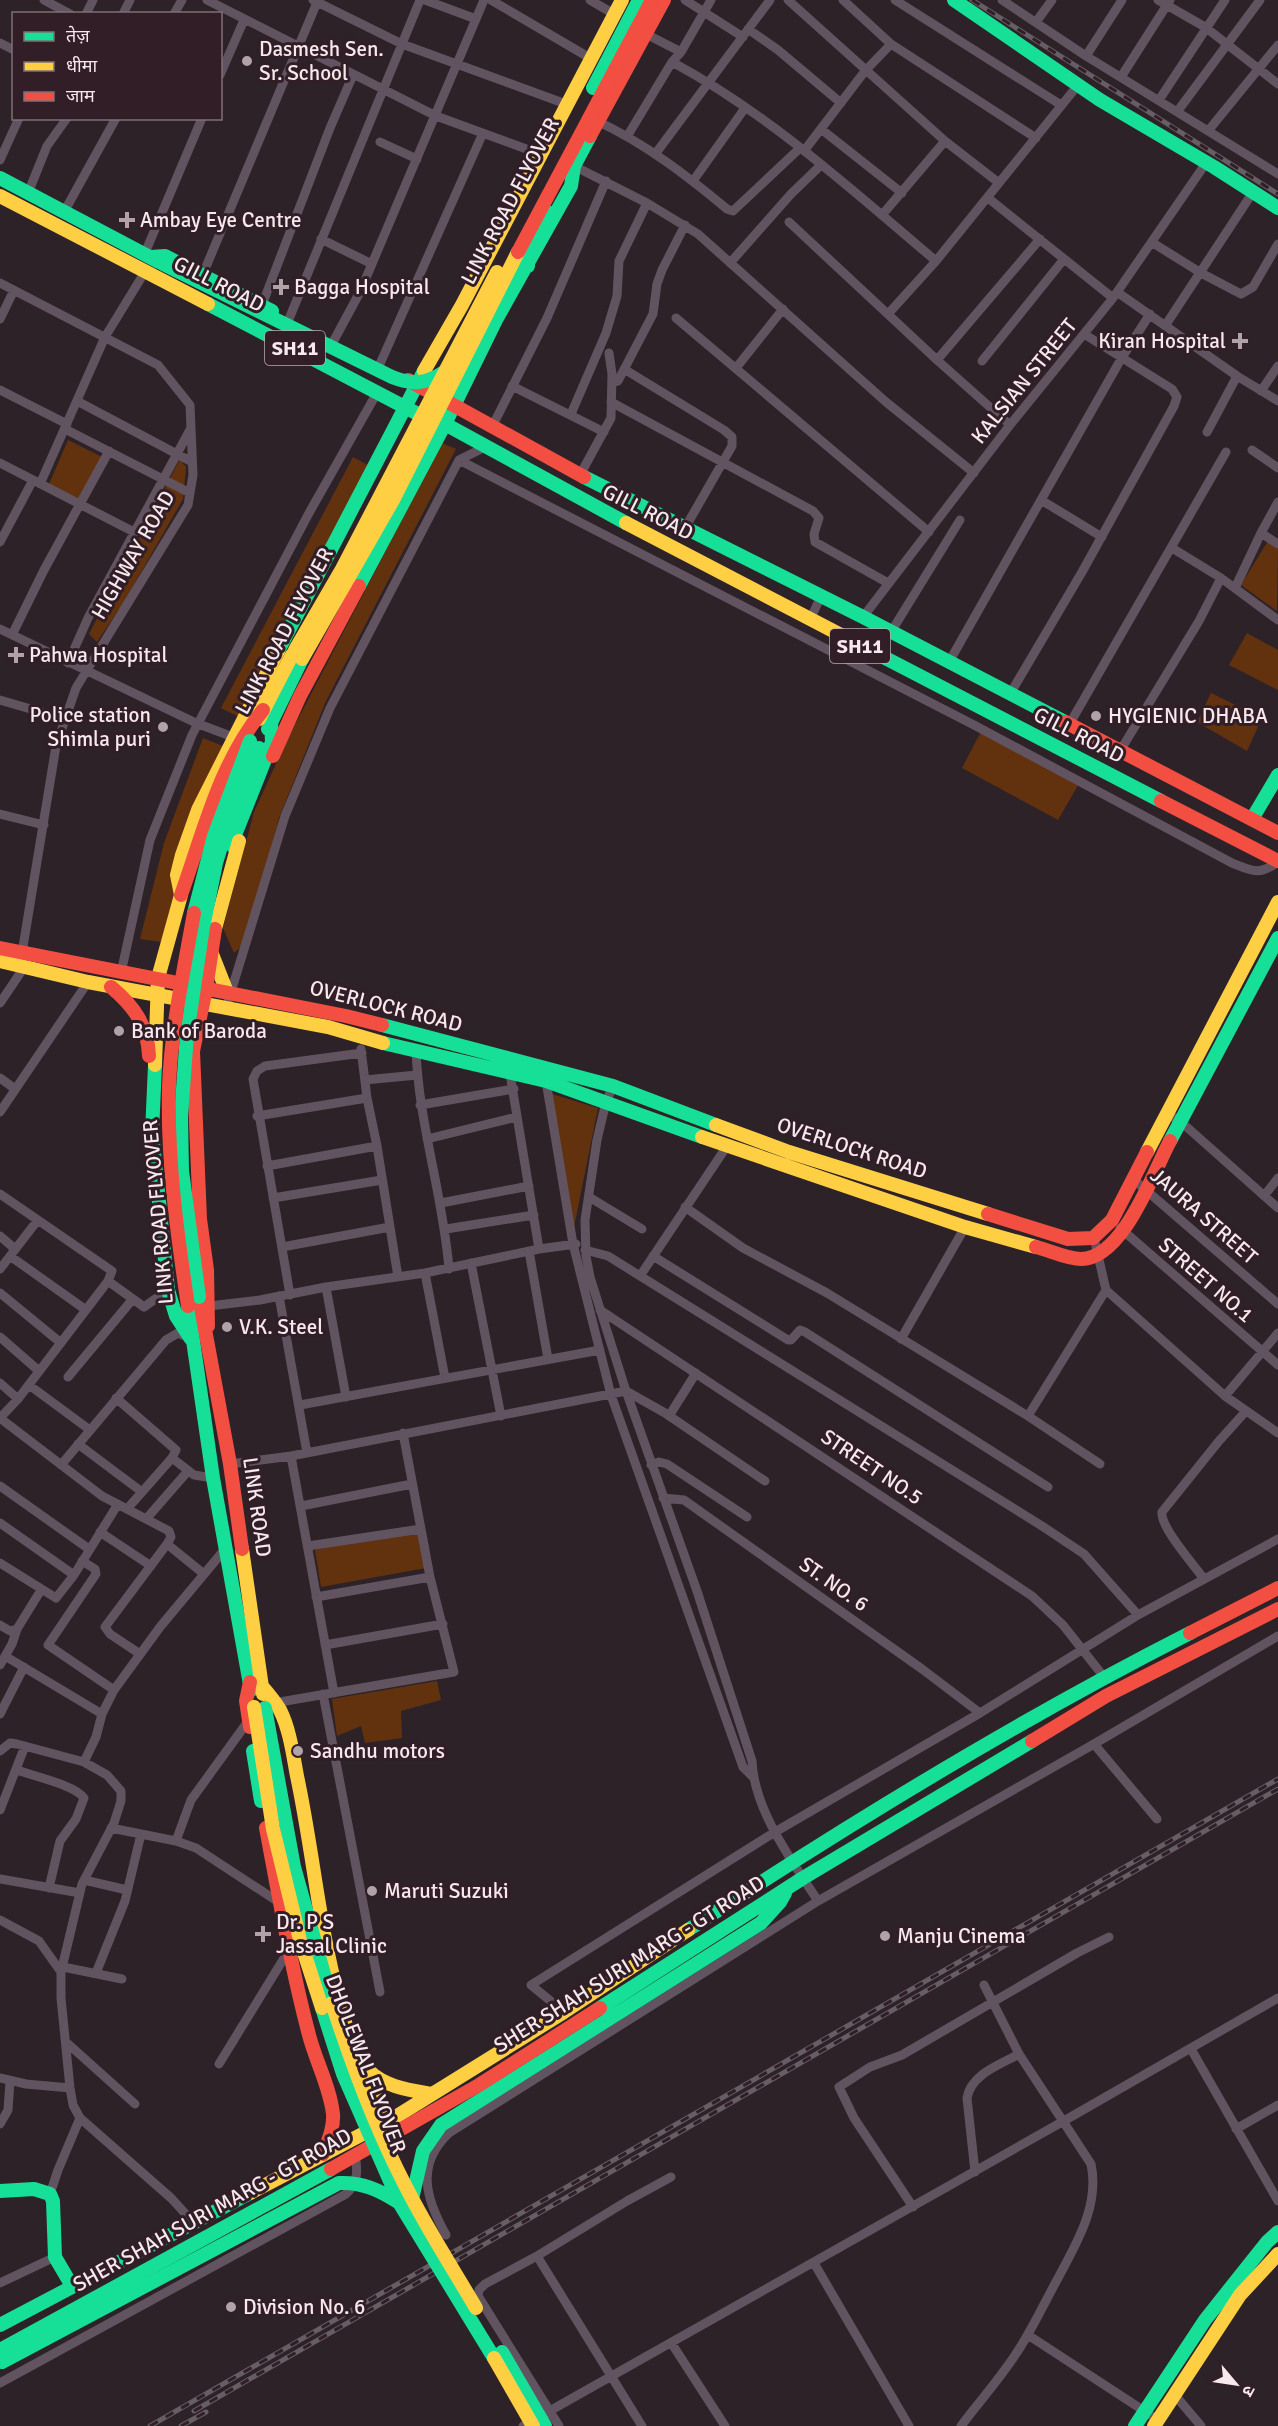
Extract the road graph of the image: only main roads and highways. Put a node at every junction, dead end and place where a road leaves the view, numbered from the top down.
1 (622, 0) edge
2 (639, 0) edge
3 (652, 0) edge
4 (664, 0) edge
5 (954, 0) edge
6 (559, 172) junction
7 (0, 178) edge
8 (0, 196) edge
9 (1278, 208) edge
10 (151, 261) junction
11 (528, 266) junction
12 (445, 372) junction
13 (417, 384) junction
14 (406, 406) junction
15 (454, 406) junction
16 (445, 424) junction
17 (267, 716) junction
18 (1278, 775) edge
19 (1252, 819) junction
20 (1278, 833) edge
21 (235, 845) junction
22 (1278, 861) edge
23 (181, 895) junction
24 (1278, 902) edge
25 (1278, 937) edge
26 (0, 948) edge
27 (212, 954) junction
28 (24, 960) junction
29 (0, 961) edge
30 (159, 978) junction
31 (107, 984) junction
32 (206, 989) junction
33 (228, 992) junction
34 (159, 995) junction
35 (204, 1004) junction
36 (1173, 1117) junction
37 (152, 1142) junction
38 (199, 1303) junction
39 (207, 1336) joint
40 (191, 1339) junction
41 (1278, 1588) edge
42 (1278, 1609) edge
43 (255, 1683) junction
44 (260, 1710) junction
45 (788, 1887) junction
46 (367, 2069) junction
47 (432, 2094) junction
48 (332, 2102) junction
49 (392, 2126) junction
50 (349, 2140) junction
51 (323, 2154) junction
52 (355, 2155) junction
53 (0, 2191) edge
54 (406, 2201) junction
55 (1278, 2232) edge
56 (1278, 2254) edge
57 (72, 2286) junction
58 (0, 2325) edge
59 (1, 2358) edge
60 (1156, 2423) edge
61 (533, 2426) edge
62 (545, 2426) edge
63 (1135, 2426) edge

1 - 13 main road
2 - 12 main road, LINK ROAD FLYOVER, bridge
3 - 6 main road, LINK ROAD FLYOVER, bridge
4 - 11 main road
5 - 9 main road
6 - 11 main road, bridge
6 - 17 main road, LINK ROAD FLYOVER, bridge
7 - 10 main road, GILL ROAD / SH11
8 - 10 main road, GILL ROAD / SH11
10 - 12 main road, bridge
10 - 13 main road, GILL ROAD / SH11
10 - 14 main road, GILL ROAD / SH11
11 - 15 main road
12 - 17 main road, LINK ROAD FLYOVER, bridge
13 - 14 main road
13 - 15 main road, GILL ROAD / SH11
14 - 16 main road, GILL ROAD / SH11
14 - 23 main road
15 - 16 main road
15 - 19 main road, GILL ROAD / SH11
16 - 21 main road
16 - 22 main road, GILL ROAD / SH11
17 - 21 main road
17 - 23 main road
17 - 38 main road, LINK ROAD FLYOVER, bridge
18 - 19 main road
19 - 20 main road, GILL ROAD / SH11
21 - 27 main road
23 - 30 main road
24 - 36 main road
25 - 36 main road
26 - 28 main road
27 - 32 main road
27 - 33 main road
28 - 29 main road
28 - 30 main road, OVERLOCK ROAD
28 - 31 main road, OVERLOCK ROAD
30 - 32 main road, OVERLOCK ROAD
30 - 34 main road
31 - 34 main road, OVERLOCK ROAD
31 - 37 main road
32 - 33 main road, OVERLOCK ROAD
32 - 35 main road
33 - 36 main road, OVERLOCK ROAD
34 - 35 main road, OVERLOCK ROAD
34 - 37 main road
35 - 36 main road, OVERLOCK ROAD
35 - 38 main road
37 - 40 main road
38 - 39 main road, LINK ROAD FLYOVER
38 - 40 main road, LINK ROAD FLYOVER
39 - 43 main road, LINK ROAD
40 - 43 main road, LINK ROAD
41 - 47 main road, SHER SHAH SURI MARG - GT ROAD
42 - 45 main road, SHER SHAH SURI MARG - GT ROAD
43 - 44 main road, DHOLEWAL FLYOVER
43 - 44 main road
44 - 46 main road
44 - 48 main road
44 - 54 main road, DHOLEWAL FLYOVER, bridge
45 - 49 main road, SHER SHAH SURI MARG - GT ROAD
45 - 54 main road
46 - 47 main road
46 - 49 main road
47 - 49 main road, SHER SHAH SURI MARG - GT ROAD
48 - 50 main road
48 - 51 main road
49 - 50 main road, SHER SHAH SURI MARG - GT ROAD
49 - 52 main road, SHER SHAH SURI MARG - GT ROAD
50 - 51 main road, SHER SHAH SURI MARG - GT ROAD
50 - 52 main road
51 - 57 main road, SHER SHAH SURI MARG - GT ROAD
52 - 59 main road, SHER SHAH SURI MARG - GT ROAD
53 - 57 main road
54 - 59 main road, bridge
54 - 61 main road, DHOLEWAL FLYOVER, bridge
54 - 62 main road, DHOLEWAL FLYOVER, bridge
55 - 63 main road
56 - 60 main road
57 - 58 main road, SHER SHAH SURI MARG - GT ROAD

